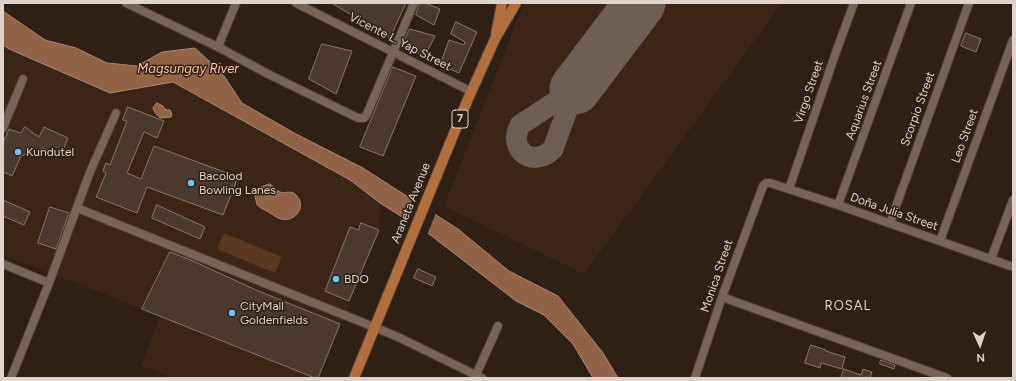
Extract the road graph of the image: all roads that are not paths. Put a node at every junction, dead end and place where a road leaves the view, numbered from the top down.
1 (126, 3) edge
2 (236, 3) edge
3 (296, 3) edge
4 (414, 3) edge
5 (502, 3) edge
6 (516, 3) edge
7 (854, 3) edge
8 (911, 3) edge
9 (969, 3) edge
10 (495, 40) junction
11 (1013, 40) edge
12 (218, 47) junction
13 (394, 52) junction
14 (23, 79) dead end
15 (472, 92) junction
16 (116, 113) dead end
17 (3, 128) edge
18 (766, 183) joint
19 (788, 189) junction
20 (1013, 200) edge
21 (838, 205) junction
22 (77, 208) junction
23 (890, 223) junction
24 (940, 241) junction
25 (991, 259) junction
26 (3, 264) edge
27 (1013, 267) edge
28 (49, 283) junction
29 (722, 297) junction
30 (374, 326) junction
31 (498, 326) dead end
32 (479, 377) edge
33 (11, 378) edge
34 (354, 378) edge
35 (695, 378) edge
36 (947, 378) edge

1 - 12 street
2 - 12 street
3 - 13 street, Vicente L. Yap Street
4 - 13 street
5 - 10 main road, Araneta Avenue / 7
6 - 10 main road, Araneta Avenue / 7
7 - 19 street, Virgo Street
8 - 21 street, Aquarius Street
9 - 23 street, Scorpio Street
10 - 15 main road, Araneta Avenue / 7
11 - 24 street, Leo Street
12 - 13 street
13 - 15 street, Vicente L. Yap Street
14 - 17 street
15 - 30 main road, Araneta Avenue / 7
16 - 22 street
18 - 19 street, Doña Julia Street
18 - 29 street, Monica Street
19 - 21 street, Doña Julia Street
20 - 25 street
21 - 23 street, Doña Julia Street
22 - 28 street
22 - 30 street
23 - 24 street, Doña Julia Street
24 - 25 street, Doña Julia Street
25 - 27 street, Doña Julia Street
26 - 28 street
28 - 33 street
29 - 35 street, Monica Street
29 - 36 street
30 - 32 street
30 - 34 main road, Araneta Avenue / 7
31 - 32 street

